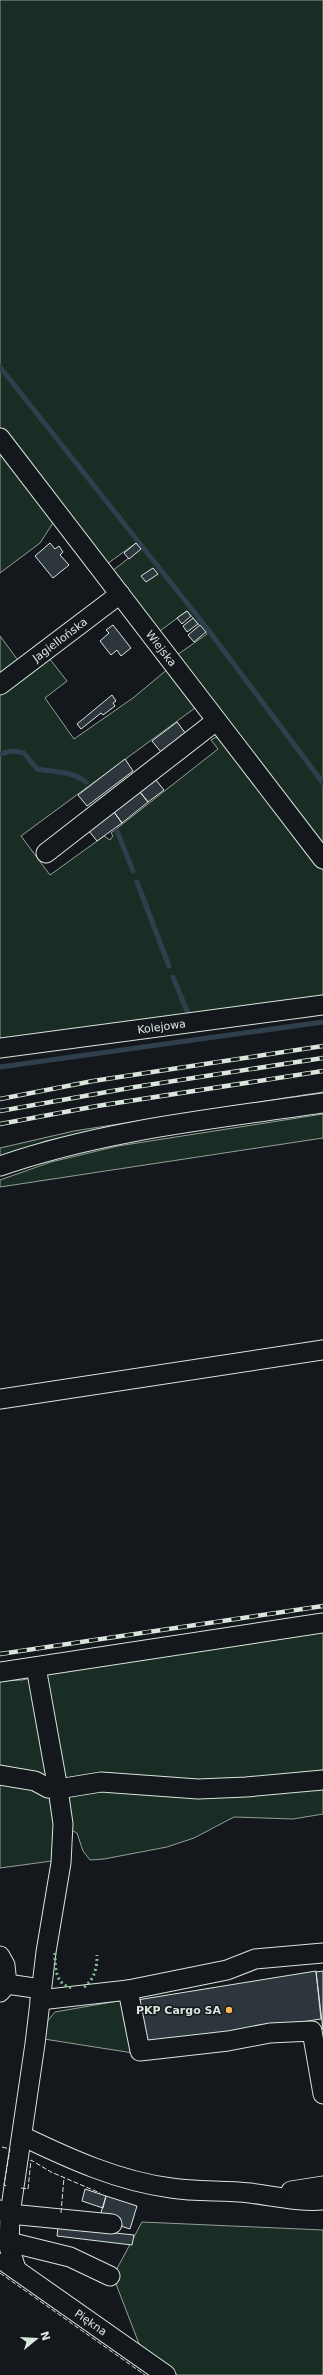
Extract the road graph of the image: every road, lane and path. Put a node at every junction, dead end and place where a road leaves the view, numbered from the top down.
1 (0, 438) edge
2 (120, 594) junction
3 (0, 685) edge
4 (216, 721) junction
5 (46, 852) dead end
6 (323, 859) edge
7 (323, 1005) edge
8 (0, 1048) edge
9 (323, 1103) edge
10 (0, 1166) edge
11 (323, 1350) edge
12 (0, 1399) edge
13 (323, 1622) edge
14 (36, 1667) junction
15 (0, 1672) edge
16 (0, 1775) edge
17 (323, 1780) edge
18 (58, 1789) junction
19 (323, 1953) edge
20 (0, 1956) edge
21 (3, 1988) edge
22 (128, 1990) junction
23 (41, 1994) junction
24 (323, 2094) edge
25 (22, 2136) junction
26 (323, 2186) edge
27 (249, 2193) junction
28 (323, 2200) edge
29 (5, 2212) edge
30 (112, 2224) dead end
31 (9, 2242) junction
32 (0, 2259) edge
33 (16, 2269) junction
34 (110, 2276) dead end
35 (166, 2375) edge

1 - 2 street, Wiejska
2 - 3 street, Jagiellońska
2 - 4 street, Wiejska
4 - 5 street
4 - 6 street, Wiejska
7 - 8 street, Kolejowa
9 - 10 street
11 - 12 street
13 - 14 street
14 - 15 street
14 - 18 street
16 - 18 street
17 - 18 street
18 - 23 street
19 - 22 street
20 - 21 street
21 - 23 street
22 - 23 street
22 - 24 street
23 - 25 street
25 - 27 street
25 - 29 street
26 - 27 street
27 - 28 street
29 - 30 street
29 - 31 street
31 - 33 street
31 - 34 street
32 - 33 street, Piękna
33 - 35 street, Piękna

